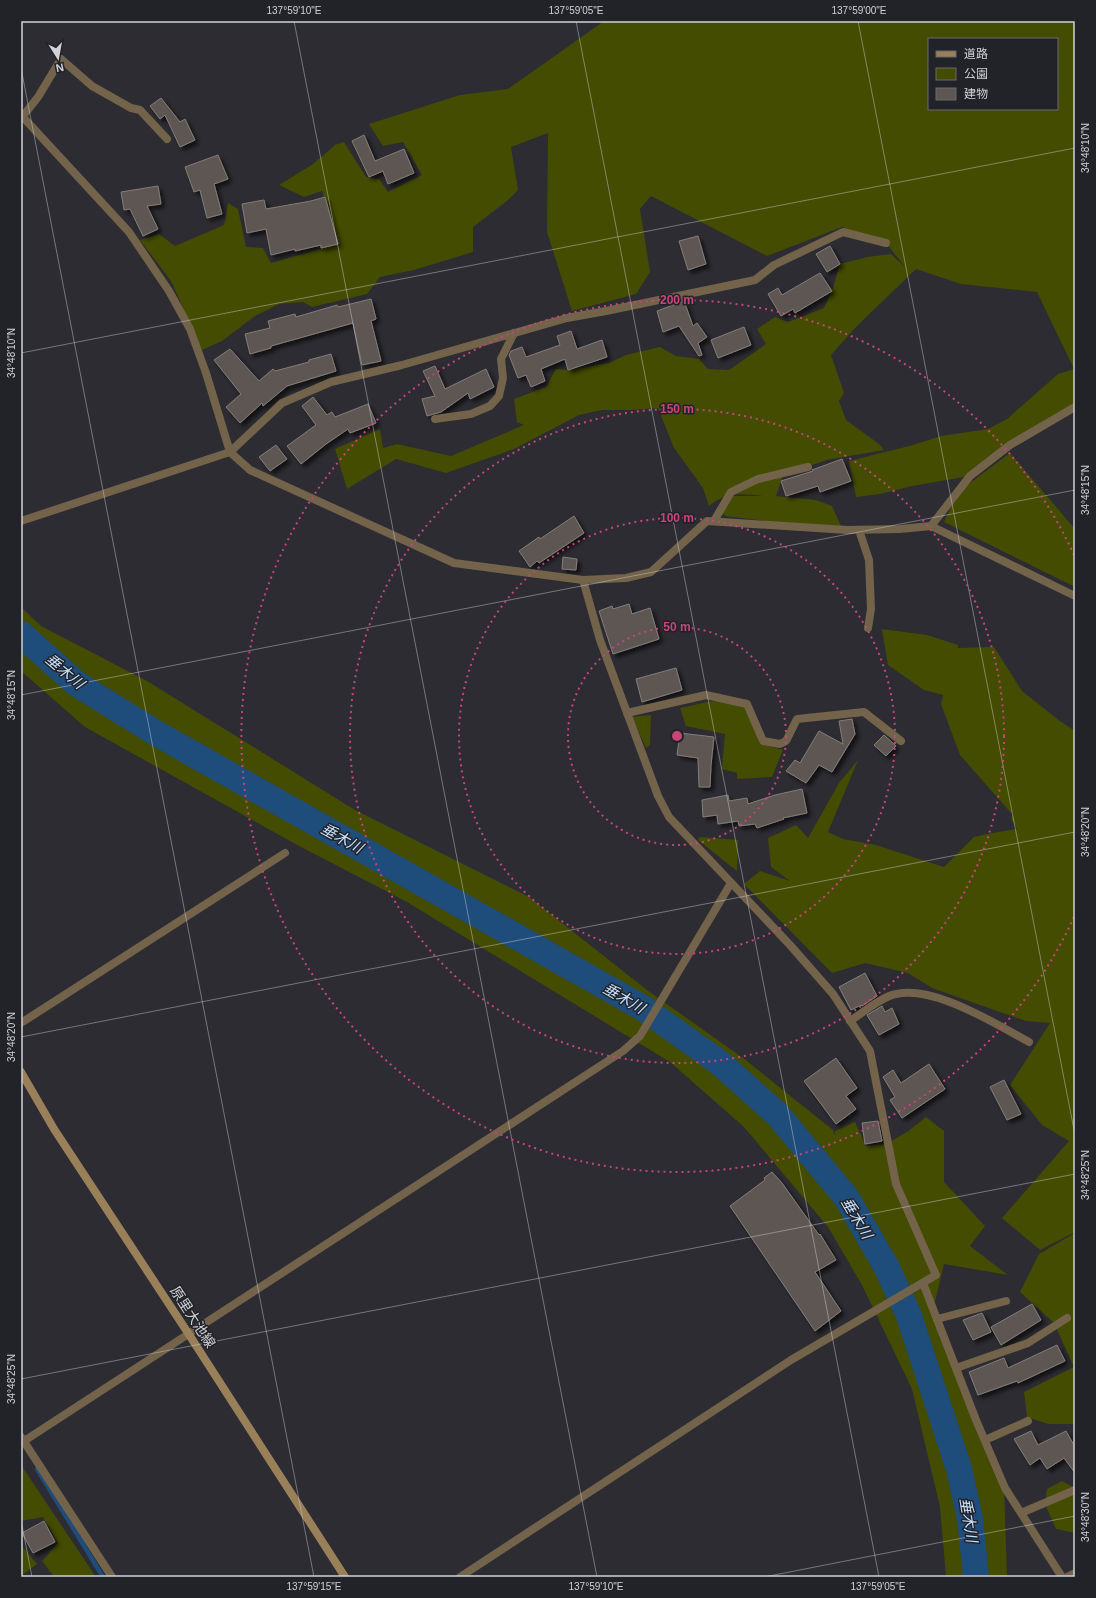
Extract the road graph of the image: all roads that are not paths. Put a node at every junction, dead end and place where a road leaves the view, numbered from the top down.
1 (22, 115) edge
2 (167, 139) dead end
3 (886, 243) dead end
4 (514, 333) junction
5 (1075, 407) edge
6 (435, 419) dead end
7 (230, 452) junction
8 (808, 466) dead end
9 (714, 521) junction
10 (21, 522) edge
11 (931, 526) junction
12 (859, 530) junction
13 (582, 580) junction
14 (1075, 596) edge
15 (868, 628) dead end
16 (627, 713) junction
17 (901, 741) dead end
18 (286, 853) dead end
19 (731, 883) junction
20 (850, 1021) junction
21 (21, 1023) edge
22 (1029, 1042) dead end
23 (21, 1072) edge
24 (923, 1283) junction
25 (1006, 1301) dead end
26 (1067, 1318) dead end
27 (937, 1319) junction
28 (188, 1333) junction
29 (956, 1368) junction
30 (1028, 1421) dead end
31 (22, 1440) edge
32 (985, 1440) junction
33 (1075, 1490) edge
34 (1021, 1513) junction
35 (1075, 1573) edge
36 (112, 1577) edge
37 (345, 1577) edge
38 (460, 1577) edge
39 (1062, 1577) edge
40 (1067, 1577) edge

1 - 2 street
1 - 7 street
3 - 4 street
4 - 6 street
4 - 7 street
5 - 11 street
7 - 10 street
7 - 13 street
8 - 9 street
9 - 12 street
9 - 13 street
11 - 12 street
11 - 14 street
12 - 15 street
13 - 16 street
16 - 17 street
16 - 19 street
18 - 21 street
19 - 20 street
19 - 28 street
20 - 22 street
20 - 24 street
23 - 28 main road, 原里大池線
24 - 27 street
24 - 38 street
25 - 27 street
26 - 29 street
27 - 29 street
28 - 31 street
28 - 37 main road, 原里大池線
29 - 32 street
30 - 32 street
31 - 36 street
32 - 34 street
33 - 34 street
34 - 39 street
35 - 40 street

